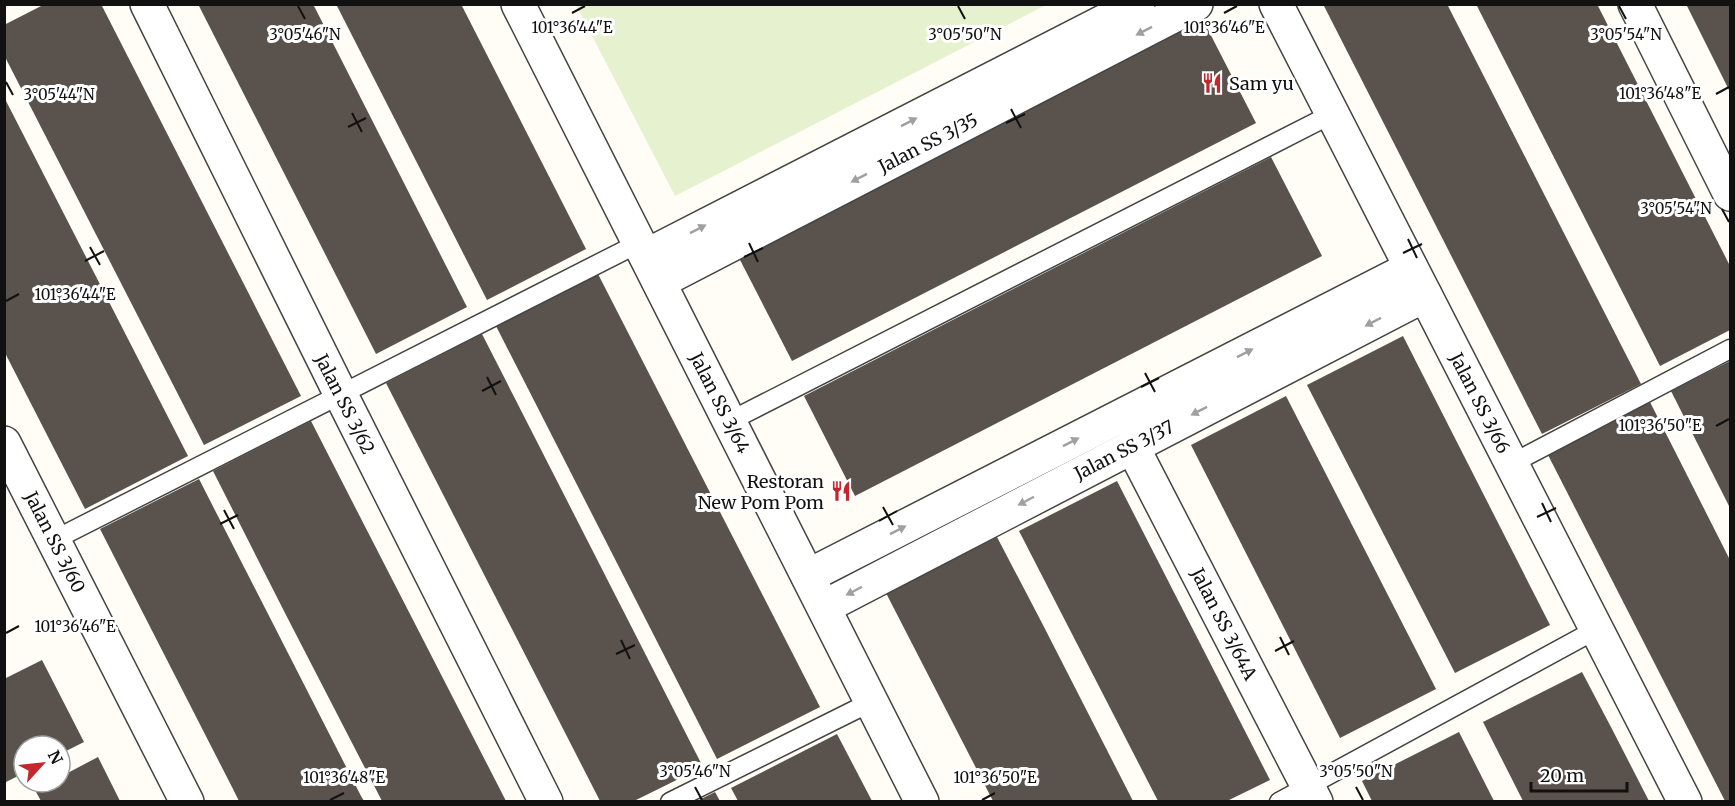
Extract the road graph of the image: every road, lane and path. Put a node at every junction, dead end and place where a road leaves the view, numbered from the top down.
1 (147, 4) edge
2 (518, 4) edge
3 (1138, 4) edge
4 (1196, 4) edge
5 (1635, 4) edge
6 (1280, 6) edge
7 (1332, 114) junction
8 (1731, 194) edge
9 (648, 260) junction
10 (1418, 282) junction
11 (1731, 349) edge
12 (341, 395) junction
13 (730, 421) junction
14 (4, 443) edge
15 (1132, 446) junction
16 (1511, 464) junction
17 (54, 540) junction
18 (808, 576) junction
19 (824, 607) junction
20 (1597, 629) junction
21 (872, 702) junction
22 (1312, 794) edge
23 (188, 801) edge
24 (546, 801) edge
25 (670, 801) edge
26 (922, 801) edge
27 (1280, 801) edge
28 (1685, 801) edge

1 - 12 street, Jalan SS 3/62
2 - 9 street, Jalan SS 3/64
9 -> 3 street, Jalan SS 3/35
4 -> 9 street, Jalan SS 3/35
5 - 8 street
6 - 7 street, Jalan SS 3/66
7 - 10 street, Jalan SS 3/66
7 - 13 lane
9 - 12 lane
9 - 13 street, Jalan SS 3/64
10 -> 15 street, Jalan SS 3/37
10 - 16 street, Jalan SS 3/66
18 -> 10 street, Jalan SS 3/37
11 - 16 lane
12 - 17 lane
12 - 24 street, Jalan SS 3/62
13 - 18 street, Jalan SS 3/64
14 - 17 street, Jalan SS 3/60
15 -> 19 street, Jalan SS 3/37
15 - 22 street, Jalan SS 3/64A
16 - 20 street, Jalan SS 3/66
17 - 23 street, Jalan SS 3/60
18 - 19 street, Jalan SS 3/64
19 - 21 street, Jalan SS 3/64
20 - 22 lane
20 - 28 street, Jalan SS 3/66
21 - 25 lane
21 - 26 street, Jalan SS 3/64
22 - 27 lane

